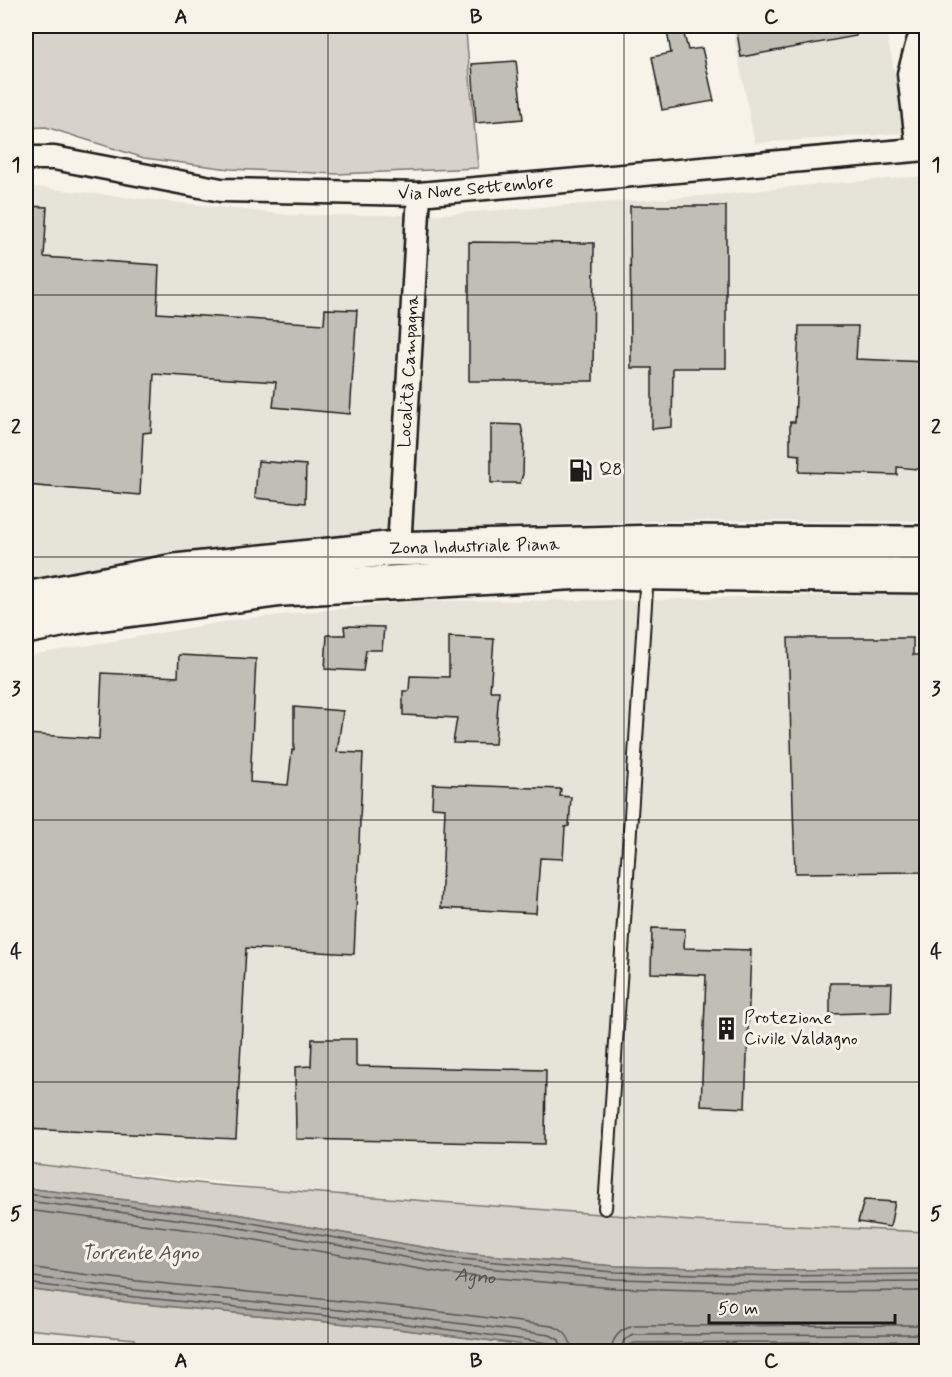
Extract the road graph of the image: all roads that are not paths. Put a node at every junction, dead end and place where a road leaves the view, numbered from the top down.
1 (927, 38) edge
2 (922, 149) edge
3 (26, 158) edge
4 (419, 194) junction
5 (927, 543) edge
6 (399, 549) junction
7 (647, 572) junction
8 (927, 576) edge
9 (26, 599) edge
10 (26, 627) edge
11 (605, 1208) dead end

1 - 2 street
2 - 4 street, Via Nove Settembre
3 - 4 street, Via Nove Settembre
4 - 6 street, Località Campagna
5 - 6 main road, Zona Industriale Piana
6 - 9 main road, Zona Industriale Piana
7 - 8 main road, Zona Industriale Piana
7 - 10 main road, Zona Industriale Piana
7 - 11 lane

